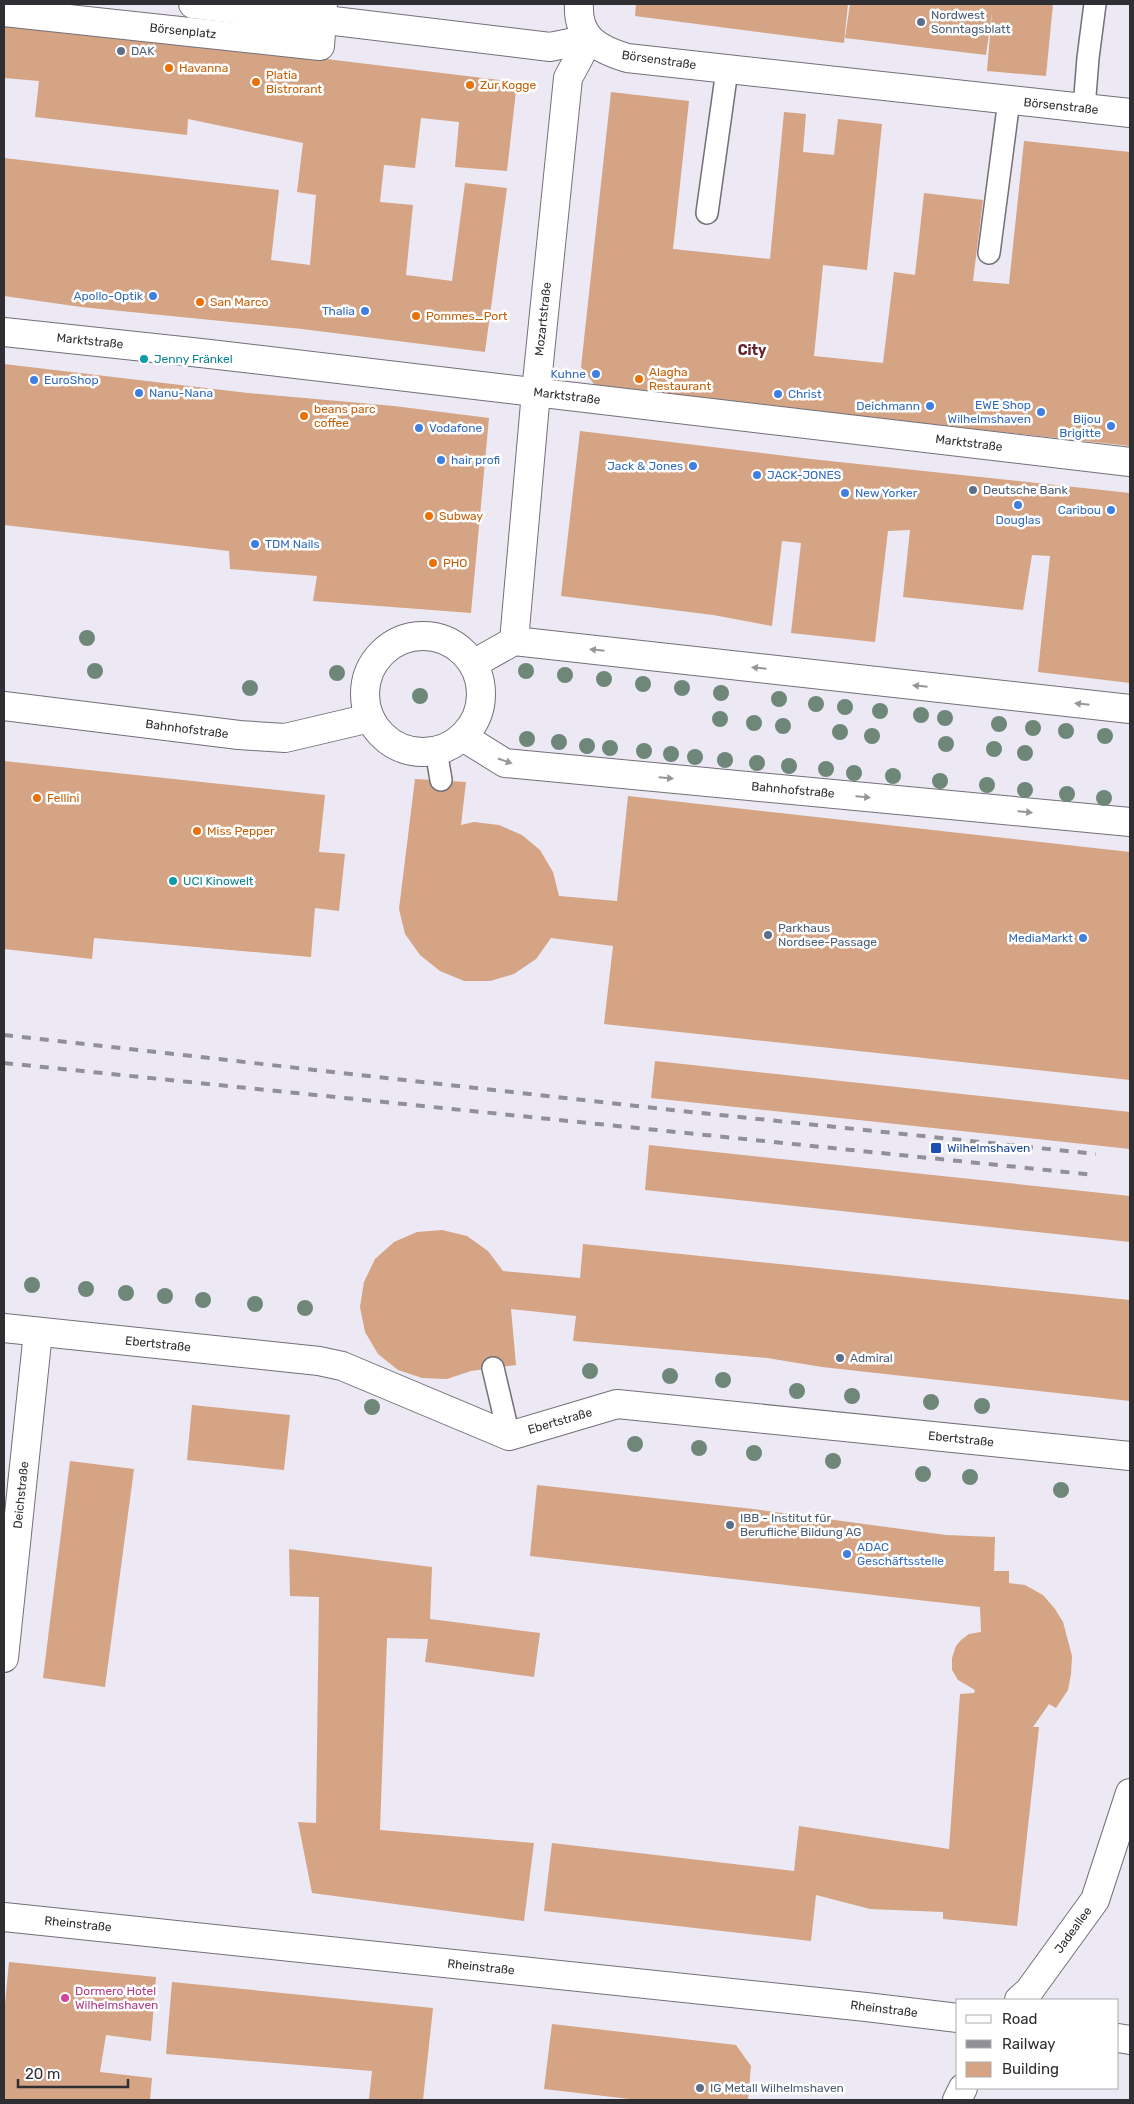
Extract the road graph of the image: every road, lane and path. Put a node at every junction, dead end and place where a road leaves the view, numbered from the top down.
1 (193, 4) edge
2 (579, 4) edge
3 (1095, 4) edge
4 (4, 12) edge
5 (323, 12) edge
6 (589, 39) junction
7 (727, 70) junction
8 (1009, 100) junction
9 (1084, 108) junction
10 (1130, 113) edge
11 (707, 213) dead end
12 (989, 253) dead end
13 (4, 332) edge
14 (536, 392) junction
15 (1130, 462) edge
16 (514, 641) junction
17 (473, 664) junction
18 (4, 706) edge
19 (1130, 709) edge
20 (370, 718) junction
21 (463, 737) junction
22 (436, 750) junction
23 (442, 780) dead end
24 (1130, 822) edge
25 (4, 1328) edge
26 (38, 1332) junction
27 (493, 1368) dead end
28 (509, 1436) junction
29 (1130, 1456) edge
30 (4, 1658) edge
31 (1130, 1793) edge
32 (4, 1917) edge
33 (1020, 1999) edge
34 (956, 2018) edge

1 - 5 street
2 - 6 street
3 - 9 lane
4 - 5 street, Börsenplatz
5 - 6 street
6 - 7 street, Börsenstraße
6 - 14 street, Mozartstraße
7 - 8 street, Börsenstraße
7 - 11 lane
8 - 9 street, Börsenstraße
8 - 12 lane
9 - 10 street, Börsenstraße
13 - 14 street, Marktstraße
14 - 15 street, Marktstraße
14 - 16 street, Mozartstraße
16 - 17 street
19 -> 16 street
17 - 20 street
17 - 21 street
18 - 20 street, Bahnhofstraße
20 - 22 street
21 - 22 street
21 -> 24 street, Bahnhofstraße
22 - 23 lane
25 - 26 street, Ebertstraße
26 - 28 street, Ebertstraße
26 - 30 street, Deichstraße
27 - 28 lane
28 - 29 street, Ebertstraße
31 - 33 street, Jadeallee
32 - 34 street, Rheinstraße

